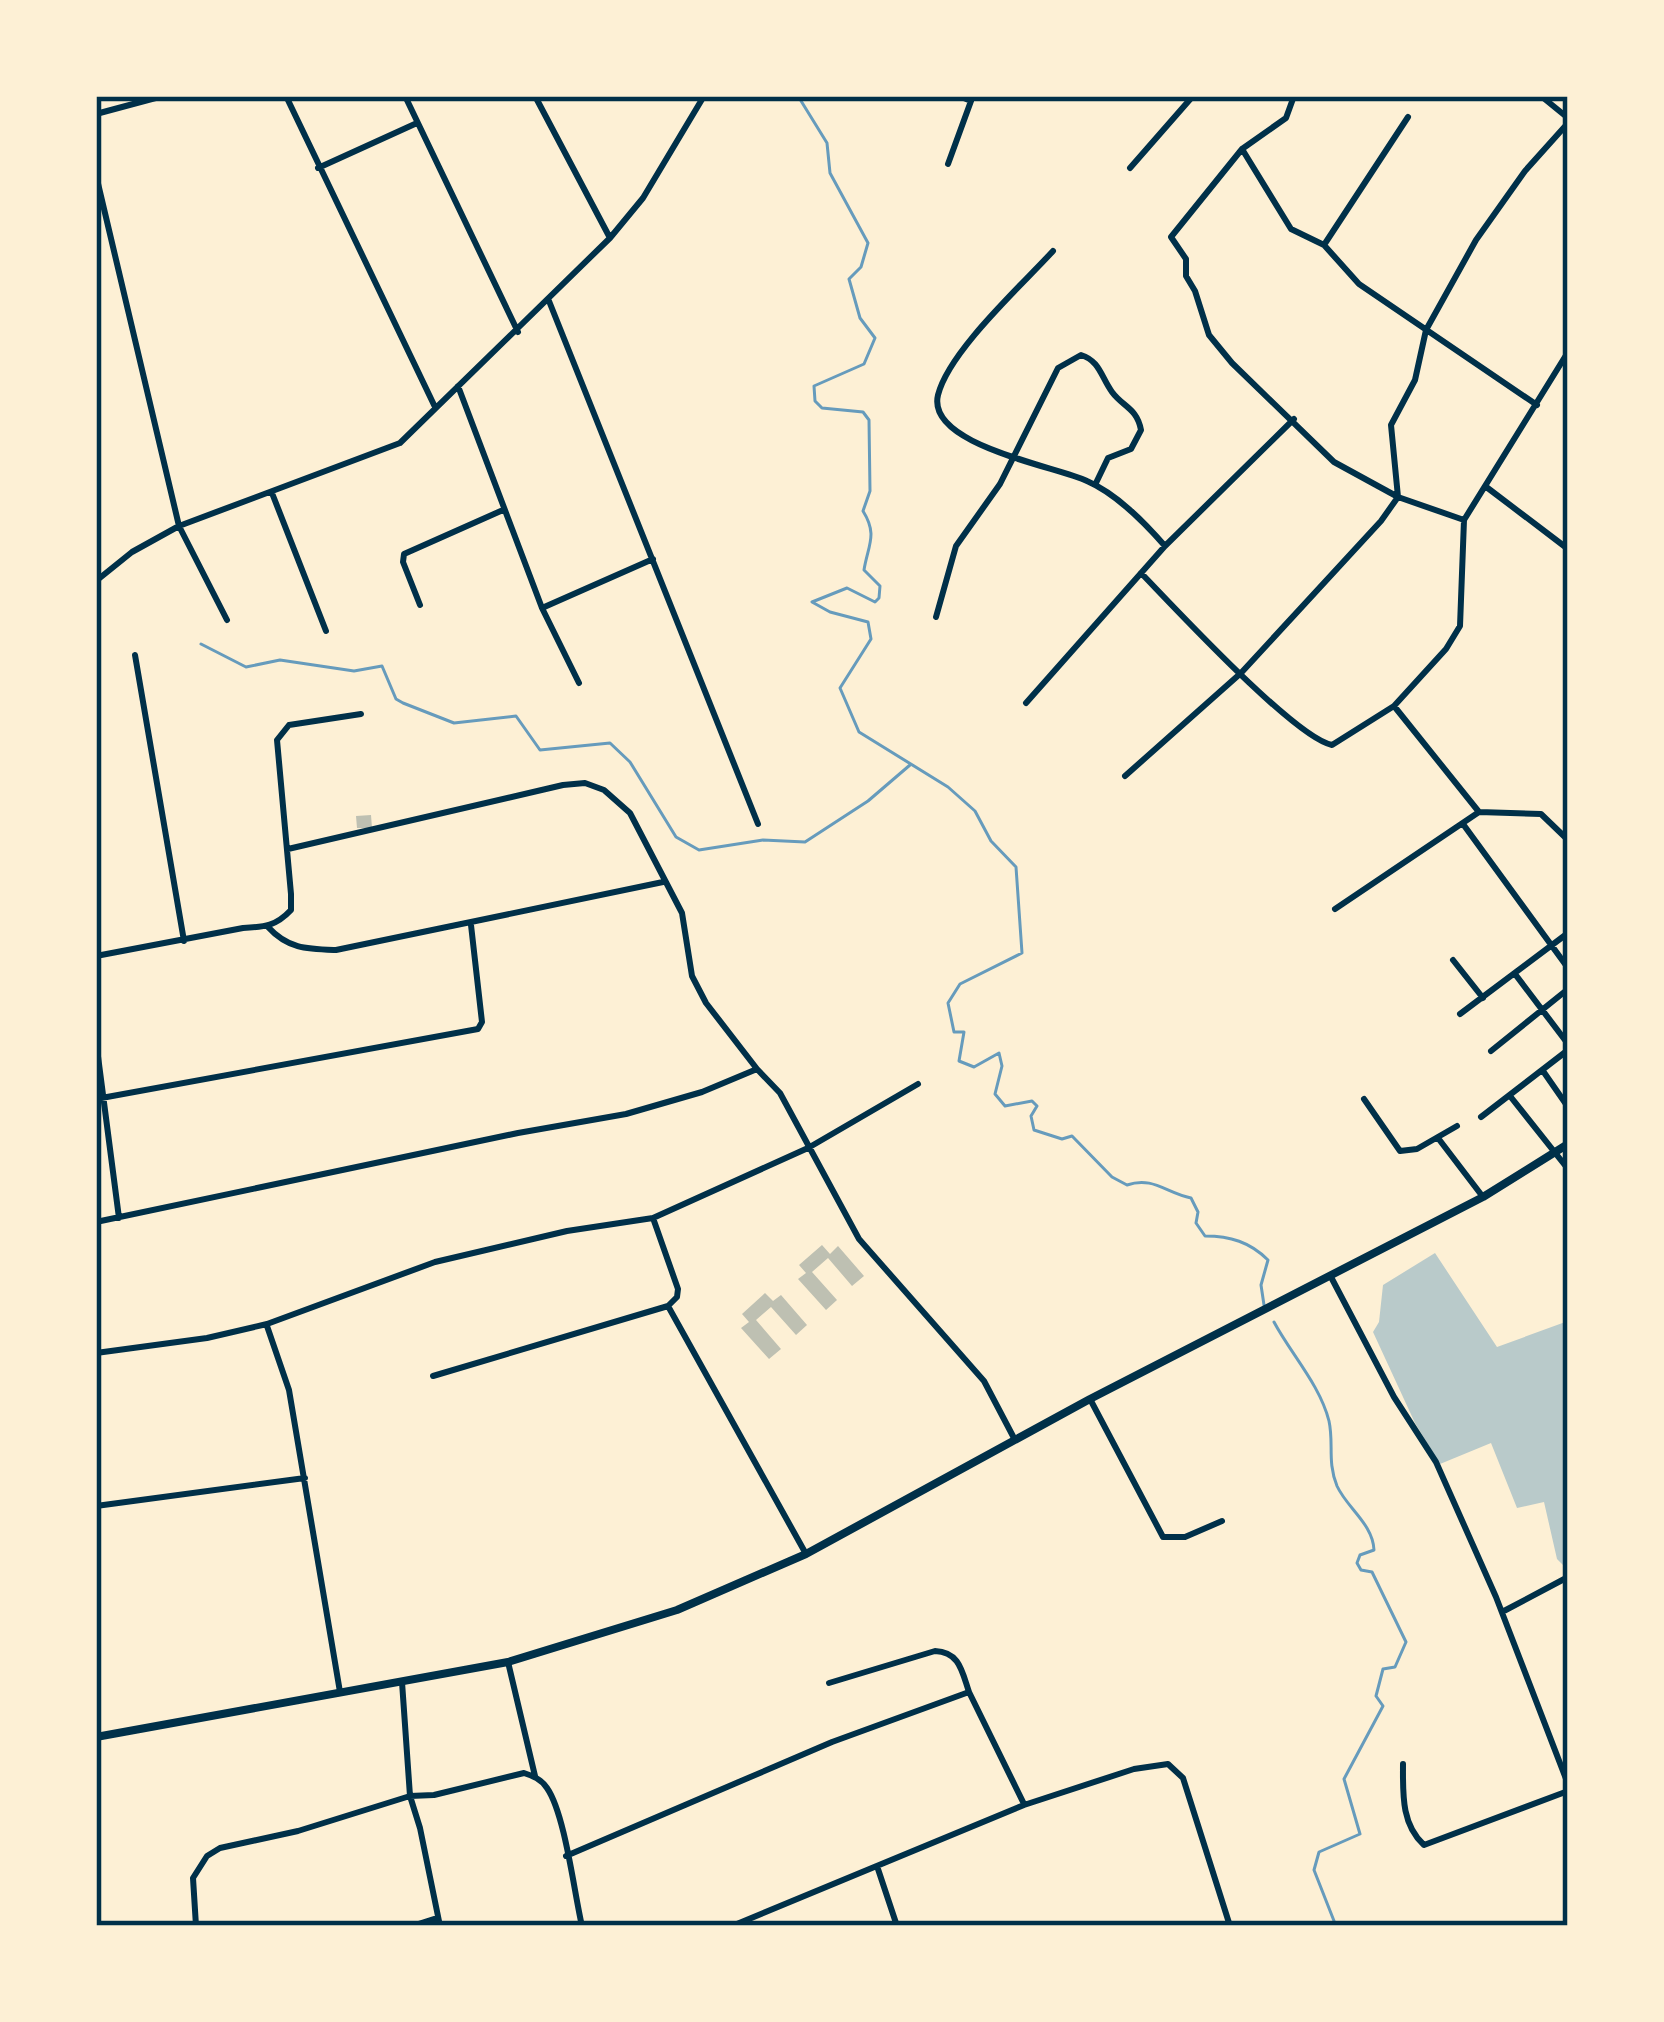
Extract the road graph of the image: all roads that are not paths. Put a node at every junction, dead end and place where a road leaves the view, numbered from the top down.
1 (163, 96) edge
2 (286, 96) edge
3 (405, 96) edge
4 (535, 96) edge
5 (704, 96) edge
6 (959, 96) edge
7 (1193, 96) edge
8 (1294, 96) edge
9 (1541, 96) edge
10 (972, 98) edge
11 (96, 114) edge
12 (1408, 117) dead end
13 (1568, 120) edge
14 (417, 123) junction
15 (1242, 149) junction
16 (948, 164) dead end
17 (318, 168) junction
18 (1130, 168) dead end
19 (96, 175) edge
20 (610, 238) junction
21 (1324, 245) junction
22 (1053, 251) dead end
23 (549, 302) junction
24 (1426, 330) junction
25 (518, 332) junction
26 (1568, 352) edge
27 (458, 386) junction
28 (1537, 405) junction
29 (435, 407) junction
30 (1294, 419) junction
31 (1013, 459) junction
32 (1095, 485) junction
33 (1486, 486) junction
34 (272, 493) junction
35 (1398, 497) junction
36 (503, 510) junction
37 (1464, 520) junction
38 (179, 526) junction
39 (1166, 546) junction
40 (1568, 549) edge
41 (652, 559) junction
42 (1141, 573) junction
43 (96, 581) edge
44 (420, 604) dead end
45 (542, 608) junction
46 (936, 617) dead end
47 (227, 620) dead end
48 (326, 631) dead end
49 (135, 655) dead end
50 (1241, 673) junction
51 (579, 683) dead end
52 (1026, 704) dead end
53 (1394, 706) junction
54 (361, 714) dead end
55 (1125, 776) dead end
56 (1479, 812) junction
57 (758, 824) dead end
58 (1463, 824) junction
59 (1568, 840) edge
60 (287, 849) junction
61 (663, 882) junction
62 (1335, 909) dead end
63 (471, 925) junction
64 (268, 927) junction
65 (1568, 933) edge
66 (184, 941) junction
67 (1551, 947) junction
68 (96, 956) edge
69 (1454, 959) dead end
70 (1568, 968) edge
71 (1515, 974) junction
72 (1568, 989) edge
73 (1483, 998) junction
74 (1542, 1010) junction
75 (1460, 1014) dead end
76 (96, 1040) edge
77 (1568, 1047) edge
78 (1491, 1052) dead end
79 (757, 1069) junction
80 (1543, 1071) junction
81 (918, 1084) dead end
82 (1510, 1096) junction
83 (99, 1098) edge
84 (1364, 1099) dead end
85 (1568, 1107) edge
86 (1481, 1117) dead end
87 (1457, 1126) dead end
88 (1438, 1137) junction
89 (1568, 1144) edge
90 (808, 1148) junction
91 (1556, 1153) junction
92 (1568, 1169) edge
93 (1483, 1197) junction
94 (653, 1217) junction
95 (119, 1219) junction
96 (96, 1222) edge
97 (1331, 1277) junction
98 (668, 1306) junction
99 (267, 1324) junction
100 (96, 1353) edge
101 (433, 1376) dead end
102 (1090, 1399) junction
103 (1015, 1440) junction
104 (305, 1478) junction
105 (96, 1506) edge
106 (1222, 1521) dead end
107 (806, 1554) junction
108 (1568, 1577) edge
109 (1502, 1612) junction
110 (508, 1662) junction
111 (402, 1682) junction
112 (829, 1683) dead end
113 (340, 1692) junction
114 (969, 1692) junction
115 (96, 1737) edge
116 (1403, 1764) dead end
117 (535, 1776) junction
118 (1568, 1788) edge
119 (410, 1796) junction
120 (1024, 1805) junction
121 (566, 1856) junction
122 (877, 1866) junction
123 (439, 1922) edge
124 (196, 1926) edge
125 (412, 1926) edge
126 (582, 1926) edge
127 (732, 1926) edge
128 (897, 1926) edge
129 (1230, 1926) edge

1 - 11 street
2 - 17 street
3 - 14 street
4 - 20 street
5 - 20 street
6 - 10 street
7 - 18 street
8 - 15 street
9 - 13 street
10 - 16 street
12 - 21 street
13 - 24 street
14 - 17 street
14 - 25 street
15 - 21 street
15 - 30 street
17 - 29 street
19 - 38 street
20 - 23 street
21 - 24 street
22 - 31 street
23 - 25 street
23 - 41 street
24 - 28 street
24 - 35 street
25 - 27 street
26 - 28 street
27 - 29 street
27 - 36 street
28 - 33 street
29 - 34 street
30 - 35 street
30 - 39 street
31 - 32 street
31 - 32 street
31 - 46 street
32 - 39 street
33 - 37 street
33 - 40 street
34 - 38 street
34 - 48 street
35 - 37 street
35 - 50 street
36 - 44 street
36 - 45 street
37 - 53 street
38 - 43 street
38 - 47 street
39 - 42 street
41 - 45 street
41 - 57 street
42 - 50 street
42 - 52 street
45 - 51 street
49 - 66 street
50 - 53 street
50 - 55 street
53 - 56 street
54 - 60 street
56 - 58 street
56 - 59 street
58 - 62 street
58 - 67 street
60 - 61 street
60 - 64 street
61 - 63 street
61 - 79 street
63 - 64 street
63 - 83 street
64 - 66 street
65 - 67 street
66 - 68 street
67 - 70 street
67 - 71 street
69 - 73 street
71 - 73 street
71 - 74 street
72 - 74 street
73 - 75 street
74 - 77 street
74 - 78 street
76 - 83 street
77 - 80 street
79 - 90 street
79 - 95 street
80 - 82 street
80 - 85 street
81 - 90 street
82 - 86 street
82 - 91 street
83 - 95 street
84 - 88 street
87 - 88 street
88 - 93 street
89 - 91 street
90 - 94 street
90 - 103 street
91 - 92 street
91 - 93 street
93 - 97 street
94 - 98 street
94 - 99 street
95 - 96 street
97 - 102 street
97 - 109 street
98 - 101 street
98 - 107 street
99 - 100 street
99 - 104 street
102 - 103 street
102 - 106 street
103 - 107 street
104 - 105 street
104 - 113 street
107 - 110 street
108 - 109 street
109 - 118 street
110 - 111 street
110 - 117 street
111 - 113 street
111 - 119 street
112 - 114 street
113 - 115 street
114 - 120 street
114 - 121 street
116 - 118 street
117 - 119 street
117 - 121 street
119 - 123 street
119 - 124 street
120 - 122 street
120 - 129 street
121 - 126 street
122 - 127 street
122 - 128 street
123 - 125 street

